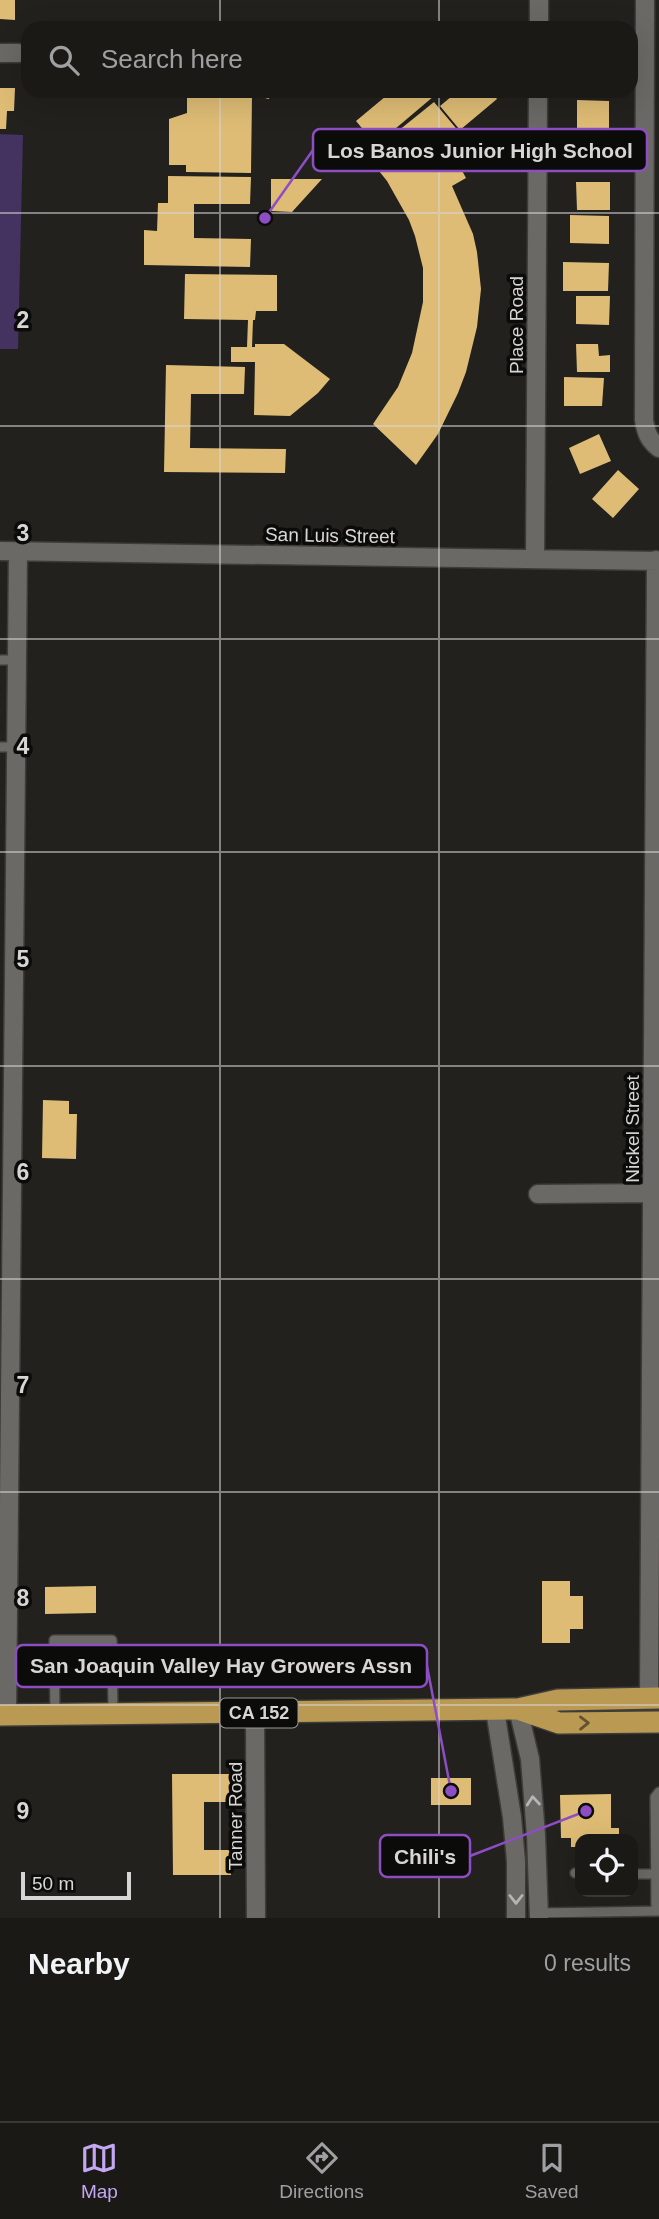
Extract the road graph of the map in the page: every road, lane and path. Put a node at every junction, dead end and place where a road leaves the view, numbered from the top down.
1 (539, 0) edge
2 (645, 0) edge
3 (539, 21) edge
4 (0, 53) edge
5 (19, 53) dead end
6 (538, 98) edge
7 (659, 448) edge
8 (9, 551) edge
9 (535, 559) junction
10 (658, 561) edge
11 (9, 660) edge
12 (8, 747) edge
13 (6, 1183) edge
14 (656, 1193) edge
15 (538, 1194) dead end
16 (7, 1658) junction
17 (54, 1658) junction
18 (654, 1698) edge
19 (518, 1709) junction
20 (495, 1710) junction
21 (256, 1713) junction
22 (113, 1714) junction
23 (3, 1715) edge
24 (55, 1715) junction
25 (659, 1722) edge
26 (659, 1792) edge
27 (638, 1874) edge
28 (655, 1874) junction
29 (658, 1911) edge
30 (539, 1915) edge
31 (256, 1918) edge
32 (516, 1918) edge

1 - 3 street
2 - 7 street
4 - 5 street
6 - 9 street, Place Road
8 - 9 street, San Luis Street
8 - 11 street
9 - 10 street, San Luis Street
10 - 14 street, Nickel Street
11 - 12 street
12 - 13 street
13 - 16 street
14 - 15 street
14 - 18 street, Nickel Street
16 - 17 lane
16 - 23 street
17 - 22 lane
17 - 24 lane
18 - 19 highway, CA 152
19 - 20 highway, CA 152
19 -> 25 highway, CA 152
30 -> 19 street
20 - 21 highway, CA 152
20 -> 32 street
21 - 22 highway, CA 152
21 - 31 street, Tanner Road
22 - 24 highway, CA 152
23 - 24 highway, CA 152
26 - 28 lane
27 - 28 lane
28 - 29 lane
29 - 30 lane

